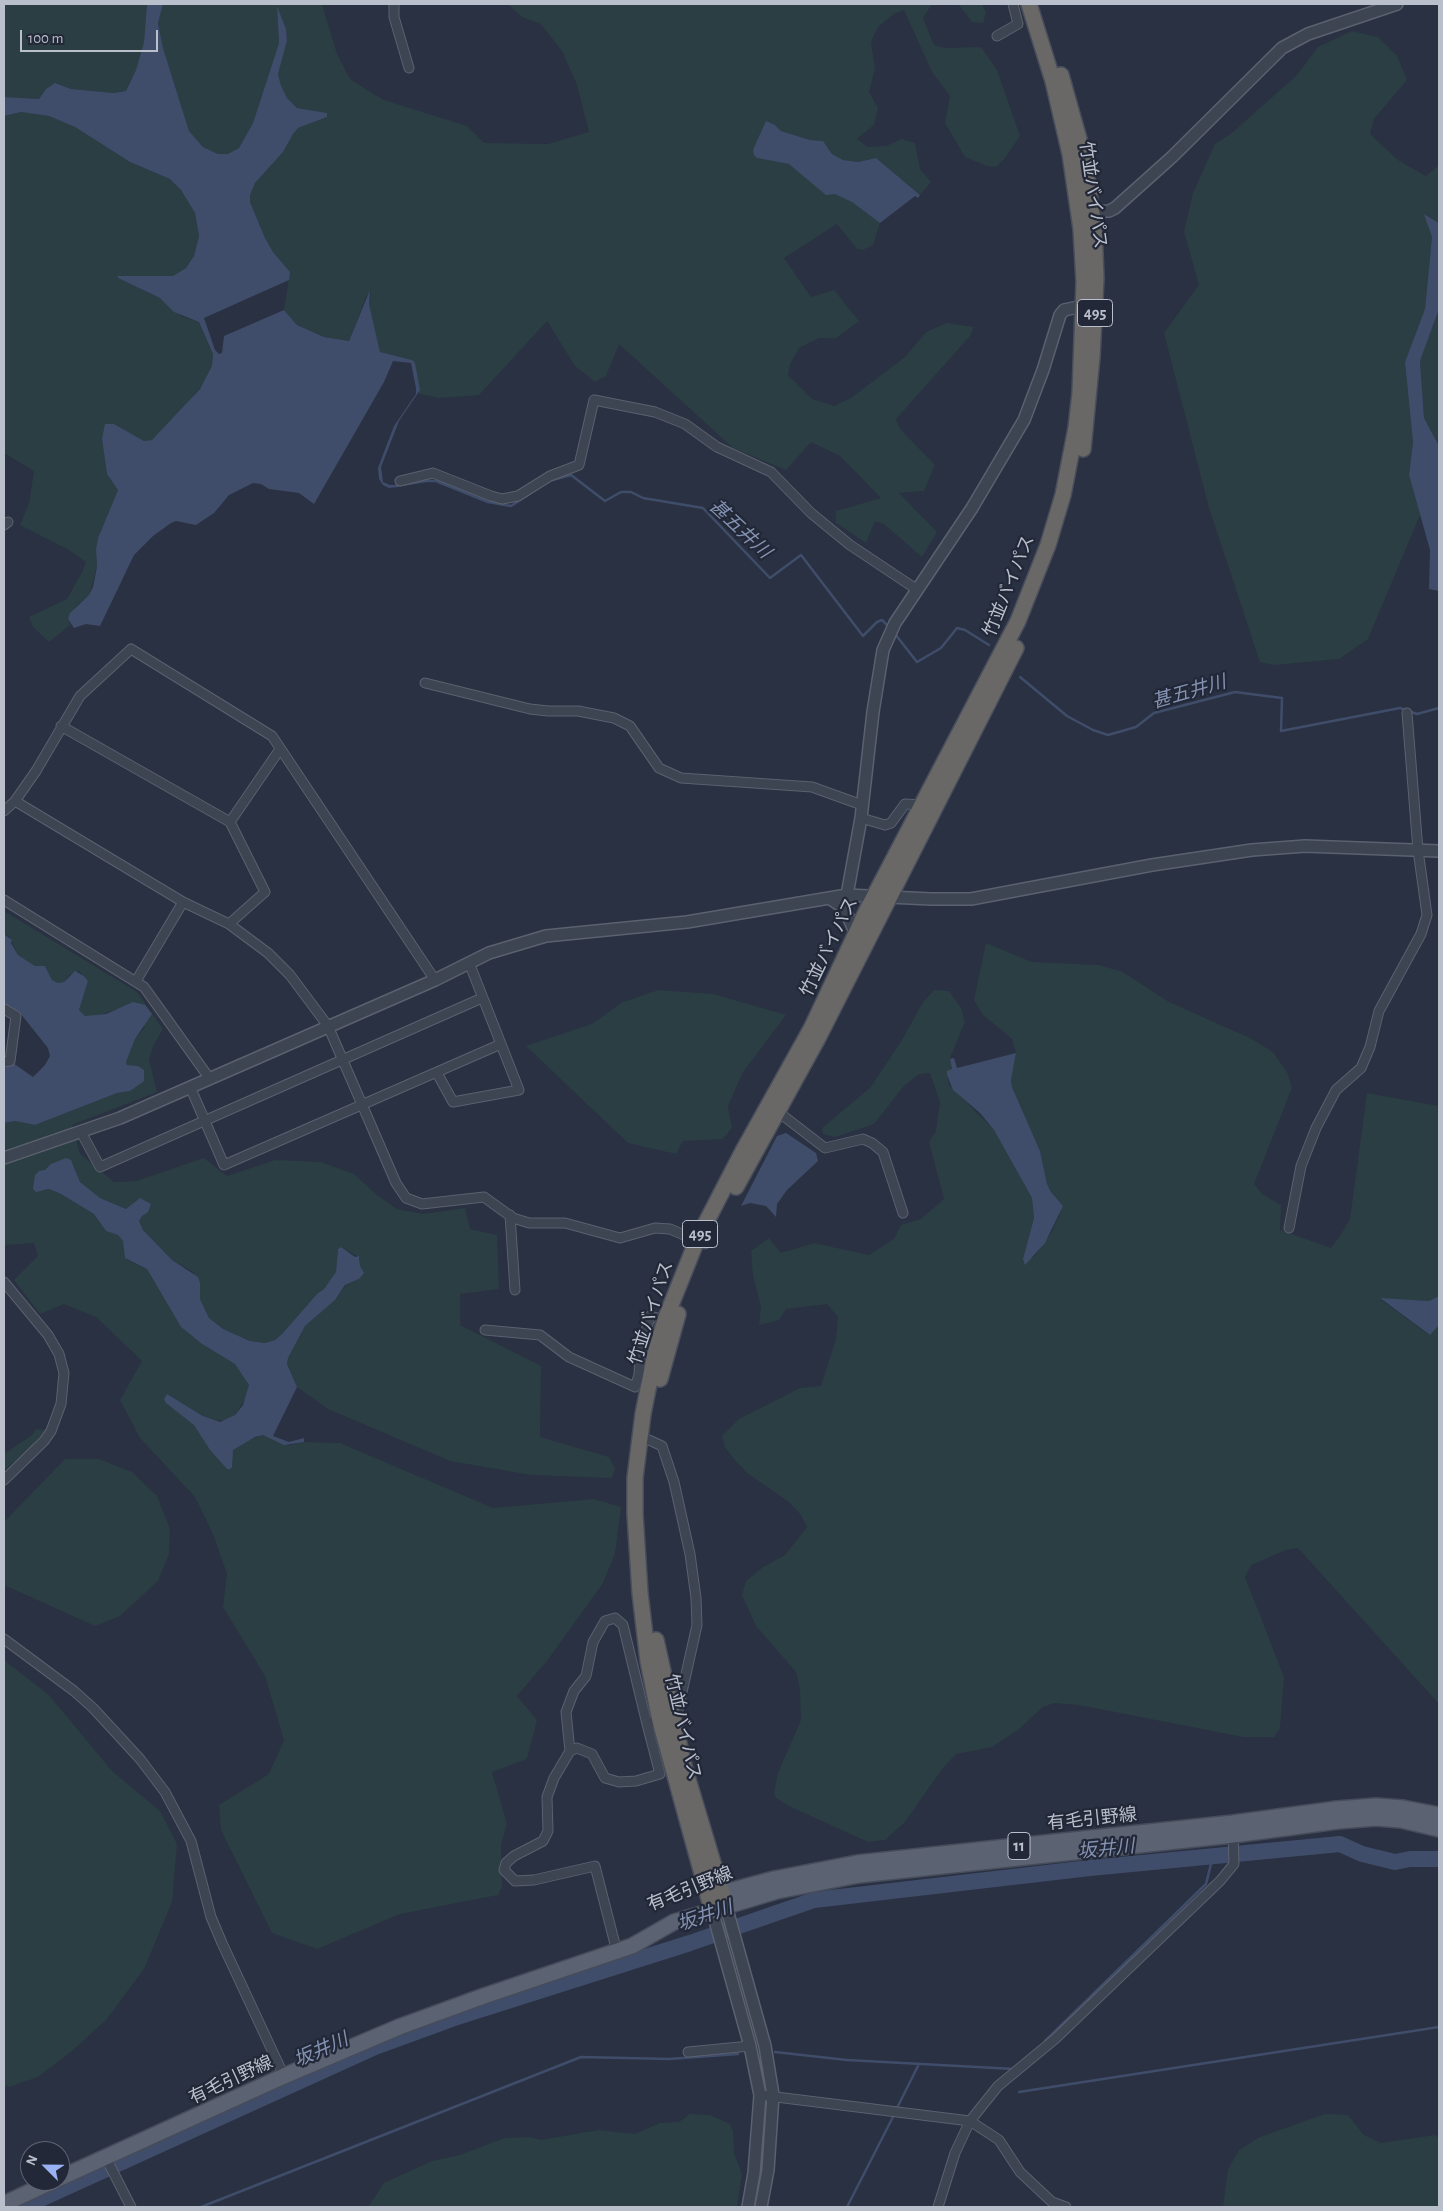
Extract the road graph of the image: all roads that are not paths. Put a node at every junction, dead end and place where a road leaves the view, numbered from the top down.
1 (394, 4) edge
2 (1013, 4) edge
3 (1029, 4) edge
4 (1040, 4) edge
5 (1396, 4) edge
6 (997, 36) dead end
7 (409, 68) dead end
8 (1086, 212) junction
9 (1083, 306) junction
10 (400, 481) dead end
11 (916, 589) junction
12 (425, 683) dead end
13 (1407, 712) dead end
14 (61, 726) junction
15 (280, 749) junction
16 (15, 801) junction
17 (862, 805) junction
18 (922, 806) junction
19 (4, 811) edge
20 (861, 818) junction
21 (230, 822) junction
22 (1418, 850) junction
23 (1439, 851) edge
24 (846, 895) junction
25 (883, 896) junction
26 (830, 898) junction
27 (4, 900) edge
28 (183, 902) junction
29 (229, 924) junction
30 (856, 934) junction
31 (470, 965) junction
32 (435, 980) junction
33 (136, 981) junction
34 (482, 998) junction
35 (4, 1009) edge
36 (328, 1026) junction
37 (501, 1044) junction
38 (343, 1059) junction
39 (4, 1062) edge
40 (437, 1072) junction
41 (210, 1079) junction
42 (190, 1089) junction
43 (364, 1105) junction
44 (778, 1111) junction
45 (203, 1120) junction
46 (81, 1132) junction
47 (4, 1158) edge
48 (903, 1213) dead end
49 (510, 1215) junction
50 (1289, 1228) dead end
51 (701, 1242) junction
52 (4, 1282) edge
53 (515, 1290) dead end
54 (665, 1320) junction
55 (485, 1330) dead end
56 (649, 1440) junction
57 (4, 1480) edge
58 (4, 1639) edge
59 (660, 1721) junction
60 (570, 1751) junction
61 (1439, 1815) edge
62 (1439, 1829) edge
63 (1233, 1834) junction
64 (717, 1902) junction
65 (617, 1952) junction
66 (750, 2046) junction
67 (688, 2052) dead end
68 (284, 2076) junction
69 (760, 2095) junction
70 (773, 2095) junction
71 (970, 2121) junction
72 (107, 2160) junction
73 (70, 2174) edge
74 (32, 2191) edge
75 (4, 2204) edge
76 (131, 2207) edge
77 (748, 2207) edge
78 (761, 2207) edge
79 (938, 2207) edge
80 (1066, 2207) edge

1 - 7 street
2 - 6 street
3 - 8 highway, 竹並バイパス / 495
4 - 8 highway, 竹並バイパス / 495
5 - 8 street
8 - 9 highway, 竹並バイパス / 495
8 - 25 highway, 竹並バイパス / 495
9 - 11 street
9 - 18 highway, 竹並バイパス / 495
10 - 11 street
11 - 17 street
12 - 17 street
13 - 22 street
14 - 15 street
14 - 16 street
14 - 21 street
15 - 21 street
15 - 32 street
16 - 19 street
16 - 28 street
17 - 20 street
18 - 20 street
18 - 25 highway, 竹並バイパス / 495
20 - 24 street
21 - 29 street
22 - 23 street
22 - 25 street
22 - 50 street
24 - 25 street
24 - 26 street
25 - 30 highway, 竹並バイパス / 495
25 - 44 highway, 竹並バイパス / 495
26 - 30 street
26 - 31 street
27 - 33 street
28 - 29 street
28 - 33 street
29 - 36 street
30 - 51 highway, 竹並バイパス / 495
31 - 32 street
31 - 34 street
32 - 36 street
33 - 41 street
34 - 37 street
34 - 38 street
35 - 39 street
36 - 38 street
36 - 41 street
37 - 40 street
37 - 40 street
38 - 43 street
38 - 45 street
40 - 43 street
41 - 42 street
42 - 45 street
42 - 46 street
43 - 45 street
43 - 49 street
44 - 48 street
44 - 51 highway, 竹並バイパス / 495
45 - 46 street
46 - 47 street
49 - 51 street
49 - 53 street
51 - 54 highway, 竹並バイパス / 495
51 - 56 highway, 竹並バイパス / 495
52 - 57 street
54 - 55 street
54 - 59 highway, 竹並バイパス / 495
56 - 59 highway, 竹並バイパス / 495
56 - 59 street
58 - 68 street
59 - 60 street
59 - 60 street
59 - 64 highway, 竹並バイパス / 495
60 - 65 street
61 - 63 main road, 有毛引野線 / 11
62 - 63 main road, 有毛引野線 / 11
63 - 64 main road, 有毛引野線 / 11
63 - 71 street
64 - 65 main road, 有毛引野線 / 11
64 - 66 street
64 - 70 street
65 - 68 main road, 有毛引野線 / 11
66 - 67 street
66 - 69 street
68 - 72 main road, 有毛引野線 / 11
69 - 70 street
69 - 77 street
70 - 71 street
70 - 78 street
71 - 79 street
71 - 80 street
72 - 73 main road, 有毛引野線 / 11
72 - 76 street
74 - 75 main road

